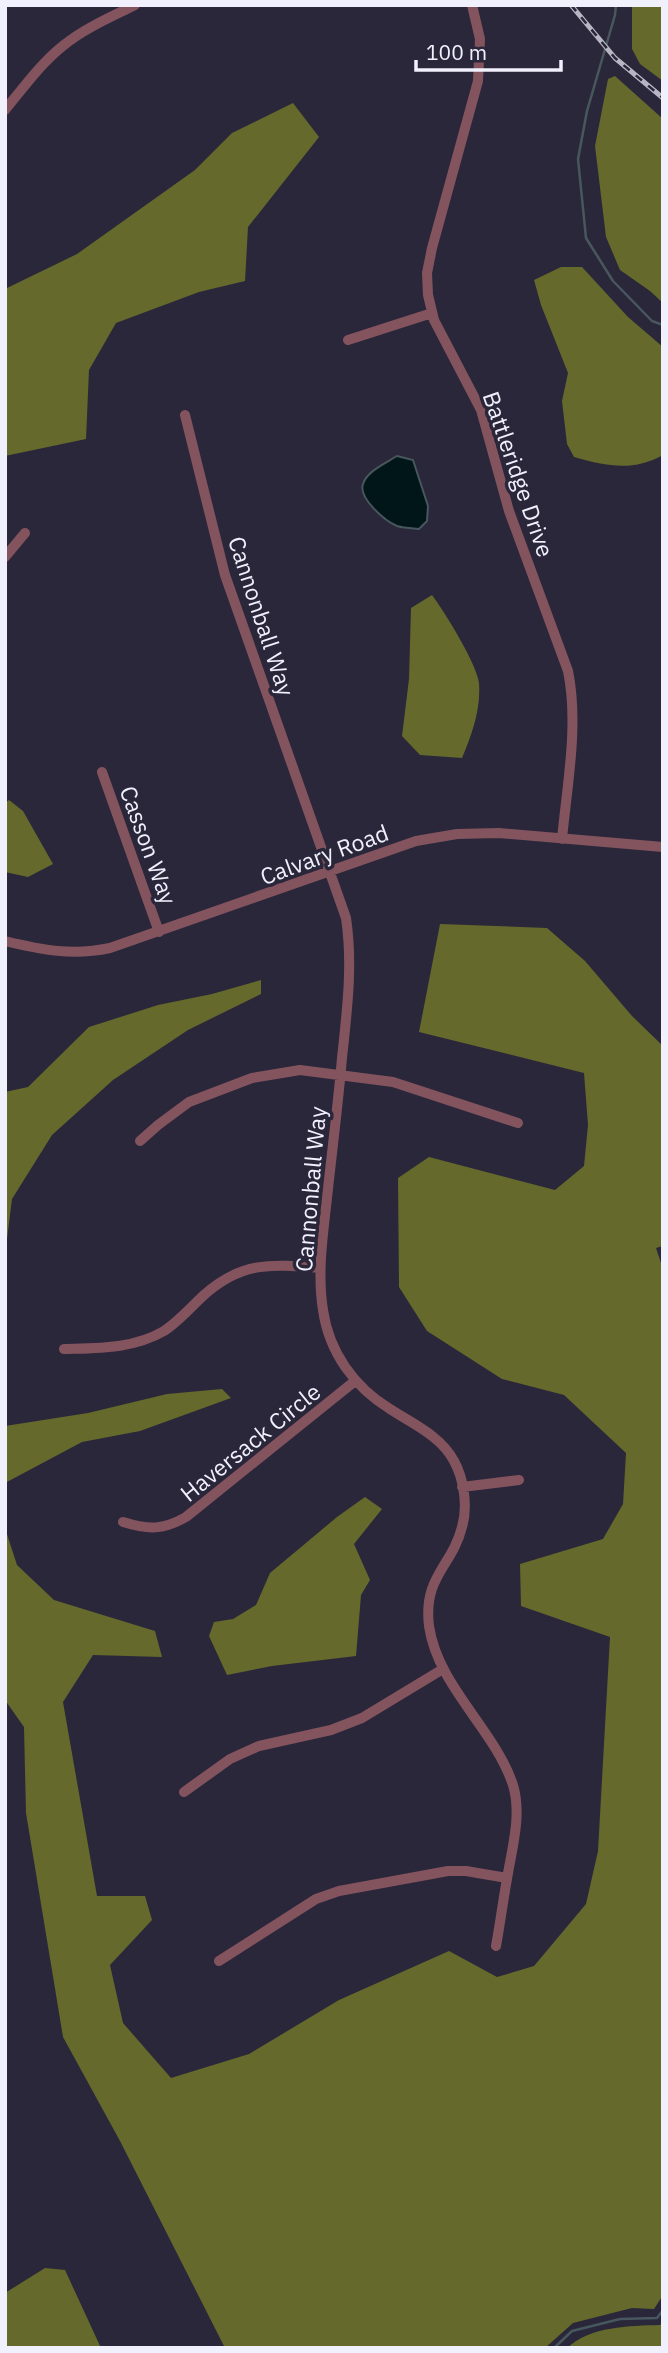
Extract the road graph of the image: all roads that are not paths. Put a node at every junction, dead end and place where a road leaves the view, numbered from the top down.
1 (135, 5) edge
2 (472, 5) edge
3 (5, 110) edge
4 (432, 313) junction
5 (348, 340) dead end
6 (185, 415) dead end
7 (25, 533) dead end
8 (5, 557) edge
9 (102, 772) dead end
10 (562, 839) junction
11 (663, 847) edge
12 (331, 872) junction
13 (159, 932) junction
14 (5, 941) edge
15 (341, 1075) junction
16 (518, 1123) dead end
17 (140, 1142) dead end
18 (320, 1268) junction
19 (64, 1349) dead end
20 (355, 1381) junction
21 (519, 1480) dead end
22 (462, 1487) junction
23 (124, 1522) dead end
24 (443, 1669) junction
25 (184, 1792) dead end
26 (507, 1878) junction
27 (496, 1946) dead end
28 (219, 1961) dead end

1 - 3 street
2 - 4 street, Battleridge Drive
4 - 5 street
4 - 10 street, Battleridge Drive
6 - 12 street, Cannonball Way
7 - 8 street
9 - 13 street, Casson Way
10 - 11 street, Calvary Road
10 - 12 street, Calvary Road
12 - 13 street, Calvary Road
12 - 15 street, Cannonball Way
13 - 14 street, Calvary Road
15 - 16 street
15 - 17 street
15 - 18 street, Cannonball Way
18 - 19 street
18 - 20 street, Cannonball Way
20 - 22 street, Cannonball Way
20 - 23 street, Haversack Circle
21 - 22 street
22 - 24 street, Cannonball Way
24 - 25 street
24 - 26 street, Cannonball Way
26 - 27 street, Cannonball Way
26 - 28 street

